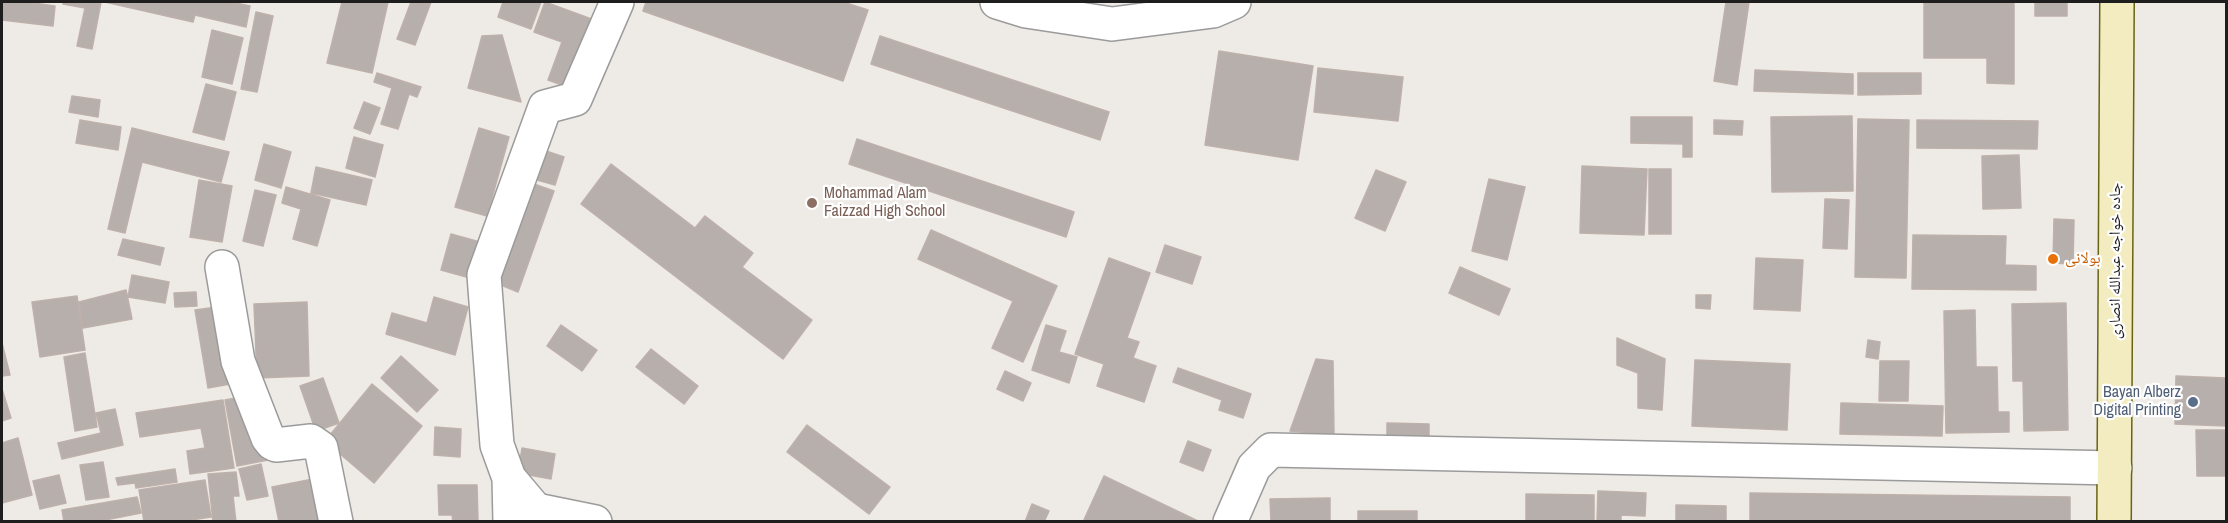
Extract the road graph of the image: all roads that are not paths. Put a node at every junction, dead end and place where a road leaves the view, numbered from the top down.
1 (617, 2) edge
2 (997, 2) edge
3 (1234, 2) edge
4 (2117, 2) edge
5 (222, 267) dead end
6 (2115, 468) junction
7 (509, 478) junction
8 (336, 522) edge
9 (510, 522) edge
10 (595, 522) edge
11 (1230, 522) edge
12 (2115, 522) edge

1 - 7 street
2 - 3 street
4 - 6 main road, جاده خواجه عبدالله انصاری
5 - 8 street
6 - 11 street
6 - 12 main road, جاده خواجه عبدالله انصاری
7 - 9 street
7 - 10 street

